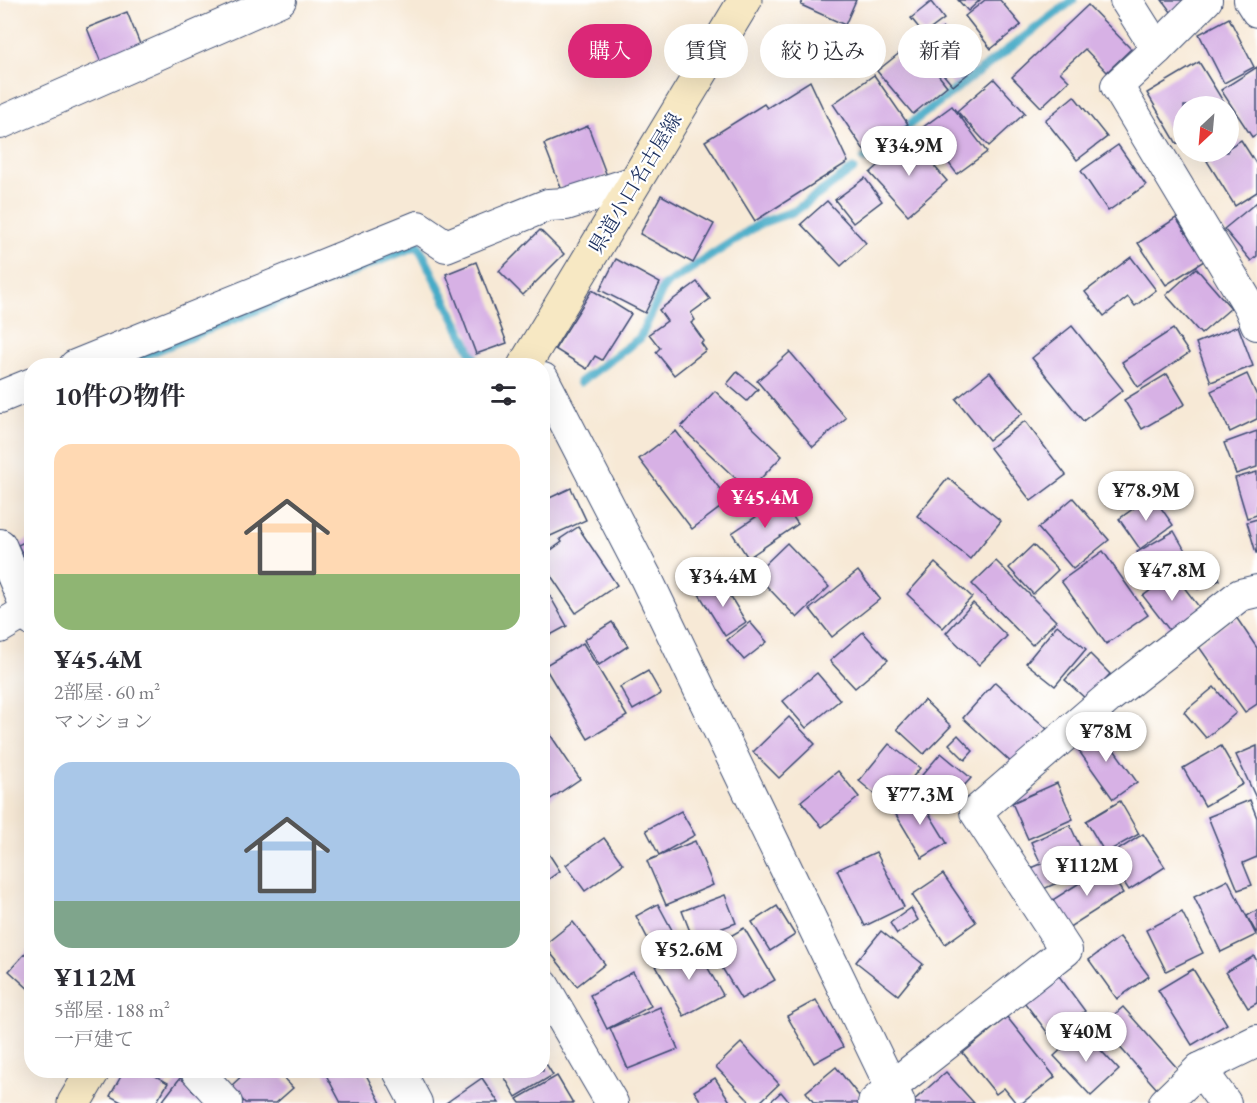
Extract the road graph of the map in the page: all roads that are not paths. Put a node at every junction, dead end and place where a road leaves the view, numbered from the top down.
1 (280, 0) edge
2 (746, 0) edge
3 (1126, 0) edge
4 (1206, 0) edge
5 (1250, 0) edge
6 (1257, 11) edge
7 (1157, 49) junction
8 (0, 123) edge
9 (635, 182) junction
10 (1257, 324) edge
11 (95, 358) edge
12 (539, 358) edge
13 (24, 387) edge
14 (0, 397) edge
15 (550, 397) edge
16 (0, 544) edge
17 (1257, 591) edge
18 (24, 599) edge
19 (24, 616) edge
20 (0, 627) edge
21 (550, 997) edge
22 (1257, 1041) edge
23 (1200, 1069) junction
24 (89, 1078) edge
25 (203, 1078) edge
26 (403, 1078) edge
27 (888, 1098) edge
28 (74, 1103) edge
29 (226, 1103) edge
30 (416, 1103) edge
31 (612, 1103) edge
32 (1165, 1103) edge
33 (1225, 1103) edge

1 - 8 street
2 - 9 main road, 県道小口名古屋線
3 - 7 street
4 - 7 street
5 - 6 street
7 - 10 street
9 - 11 street
9 - 12 main road, 県道小口名古屋線
13 - 14 street
15 - 27 street
16 - 18 street
17 - 27 street
19 - 20 street
21 - 31 street
22 - 23 street
23 - 32 street
23 - 33 street
24 - 28 main road
25 - 29 street
26 - 30 street

